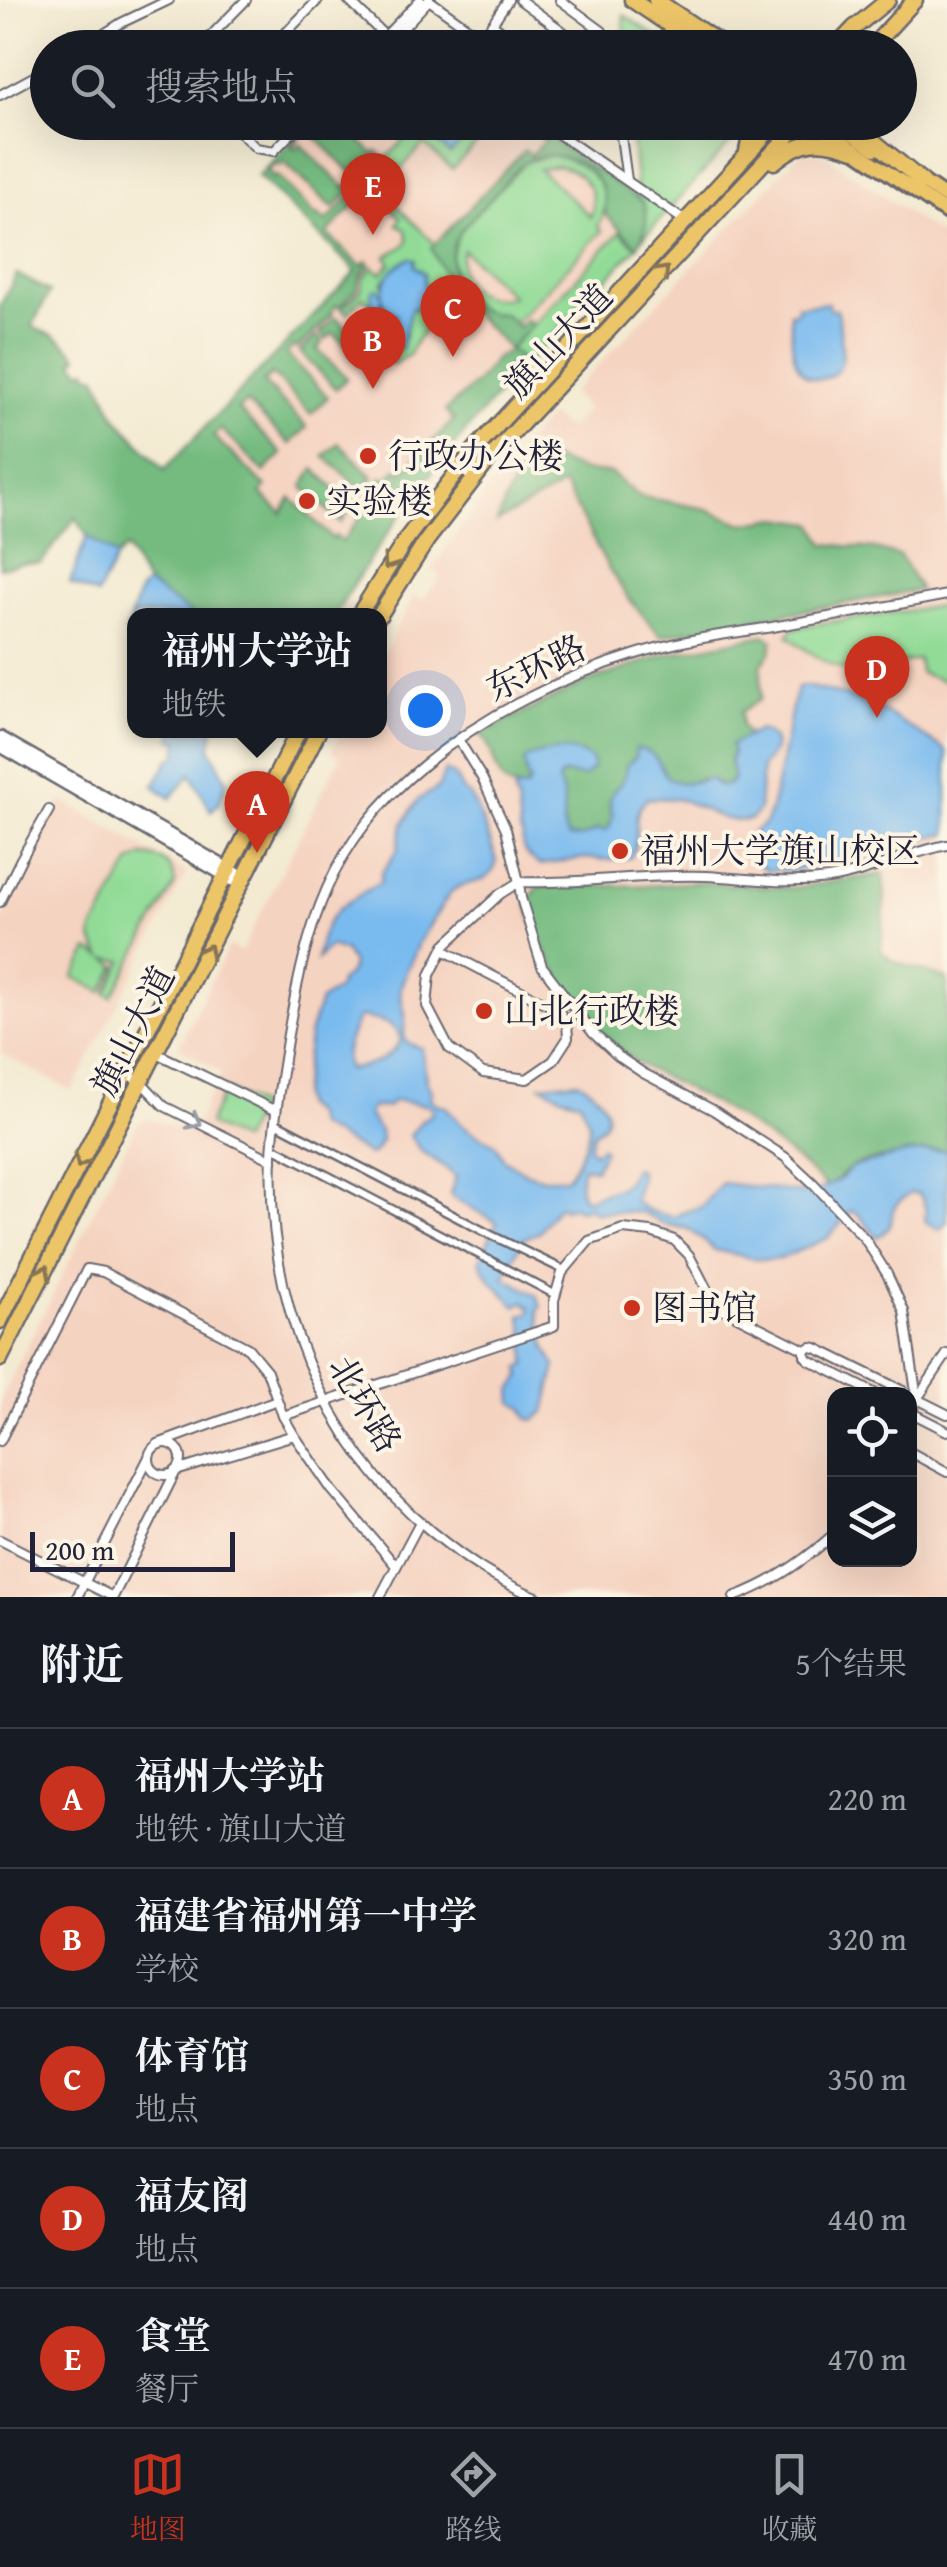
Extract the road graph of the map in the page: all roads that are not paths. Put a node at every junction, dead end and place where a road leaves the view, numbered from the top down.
1 (169, 0) edge
2 (246, 0) edge
3 (318, 0) edge
4 (348, 0) edge
5 (420, 0) edge
6 (429, 0) edge
7 (508, 0) edge
8 (520, 0) edge
9 (560, 0) edge
10 (632, 0) edge
11 (656, 0) edge
12 (889, 0) edge
13 (915, 0) edge
14 (492, 24) junction
15 (110, 30) edge
16 (217, 30) edge
17 (289, 30) edge
18 (379, 30) edge
19 (391, 30) edge
20 (403, 30) edge
21 (470, 30) edge
22 (488, 30) edge
23 (500, 30) edge
24 (564, 30) edge
25 (601, 30) edge
26 (676, 30) edge
27 (700, 30) edge
28 (852, 30) edge
29 (862, 30) edge
30 (888, 30) edge
31 (30, 79) edge
32 (0, 95) edge
33 (248, 140) edge
34 (285, 140) edge
35 (567, 140) edge
36 (621, 140) edge
37 (750, 140) edge
38 (760, 140) edge
39 (785, 140) edge
40 (840, 140) edge
41 (862, 140) edge
42 (874, 140) edge
43 (854, 150) junction
44 (746, 155) junction
45 (626, 180) junction
46 (923, 182) junction
47 (947, 198) edge
48 (947, 212) edge
49 (714, 216) junction
50 (685, 221) junction
51 (446, 454) dead end
52 (460, 468) junction
53 (473, 479) junction
54 (947, 596) edge
55 (363, 608) edge
56 (384, 608) edge
57 (0, 738) edge
58 (295, 738) edge
59 (316, 738) edge
60 (458, 741) junction
61 (0, 746) edge
62 (49, 810) dead end
63 (947, 845) edge
64 (227, 873) junction
65 (243, 882) junction
66 (519, 882) junction
67 (0, 902) edge
68 (443, 950) junction
69 (139, 1045) junction
70 (156, 1053) junction
71 (125, 1073) junction
72 (141, 1082) junction
73 (276, 1111) junction
74 (276, 1123) junction
75 (273, 1147) junction
76 (272, 1160) junction
77 (564, 1270) junction
78 (556, 1294) junction
79 (0, 1320) edge
80 (805, 1350) junction
81 (947, 1354) edge
82 (0, 1359) edge
83 (862, 1387) edge
84 (894, 1387) edge
85 (911, 1387) edge
86 (917, 1390) edge
87 (917, 1399) edge
88 (277, 1400) junction
89 (325, 1401) junction
90 (947, 1414) edge
91 (282, 1416) junction
92 (917, 1416) edge
93 (947, 1430) edge
94 (294, 1436) junction
95 (0, 1440) edge
96 (158, 1444) junction
97 (917, 1456) edge
98 (149, 1457) junction
99 (176, 1472) junction
100 (947, 1472) edge
101 (420, 1522) junction
102 (0, 1540) edge
103 (827, 1540) edge
104 (396, 1566) junction
105 (84, 1583) junction
106 (77, 1597) edge
107 (380, 1597) edge
108 (537, 1597) edge
109 (734, 1597) edge

1 - 15 street
2 - 16 street
3 - 17 street
4 - 18 street
5 - 19 street
6 - 20 street
6 - 21 street
7 - 14 street
8 - 24 street
9 - 25 street
10 - 26 highway
11 - 27 highway
12 - 28 highway
12 - 29 highway
13 - 30 highway
14 - 22 street
14 - 23 street
31 - 32 street
33 - 34 street
35 - 45 street
36 - 45 street
37 - 44 highway
38 - 44 highway, 旗山大道
39 - 49 highway, 旗山大道
40 - 43 main road
41 - 46 main road
42 - 46 highway
43 - 48 main road
43 - 49 highway
44 - 50 highway, 旗山大道
45 - 50 street
46 - 47 main road
53 -> 49 highway, 旗山大道
50 - 52 highway, 旗山大道
51 - 52 street
52 - 53 street
52 -> 55 highway, 旗山大道
53 - 56 highway, 旗山大道
54 - 60 street, 东环路
57 - 64 street
58 - 64 highway, 旗山大道
59 - 65 highway, 旗山大道
60 - 66 street
60 - 73 street, 东环路
61 - 64 street
62 - 67 street
63 - 66 street
64 - 65 street
64 - 69 highway, 旗山大道
70 -> 65 highway, 旗山大道
66 - 68 street
66 - 85 street
68 - 68 street
69 - 70 street
69 - 71 highway, 旗山大道
70 - 72 highway, 旗山大道
70 - 73 street
71 - 72 street
71 -> 79 highway, 旗山大道
72 -> 76 street
82 -> 72 highway, 旗山大道
73 - 74 street, 东环路
74 - 75 street, 东环路
74 - 77 street
75 - 76 street, 北环路
75 - 78 street
76 - 89 street, 北环路
77 - 78 street
77 - 80 street
78 - 89 street
80 - 83 street
80 - 84 street
81 - 86 street
87 - 90 street
88 - 91 street
88 - 95 street
88 - 96 street
89 - 91 street
89 - 101 street, 北环路
91 - 94 street
92 - 93 street
94 - 99 street
94 - 104 street
96 - 98 street
96 - 99 street
97 - 100 street
98 - 99 street
98 - 105 street
99 - 105 street
101 - 104 street
101 - 108 street, 北环路
102 - 105 street
103 - 109 street
104 - 107 street
105 - 106 street

